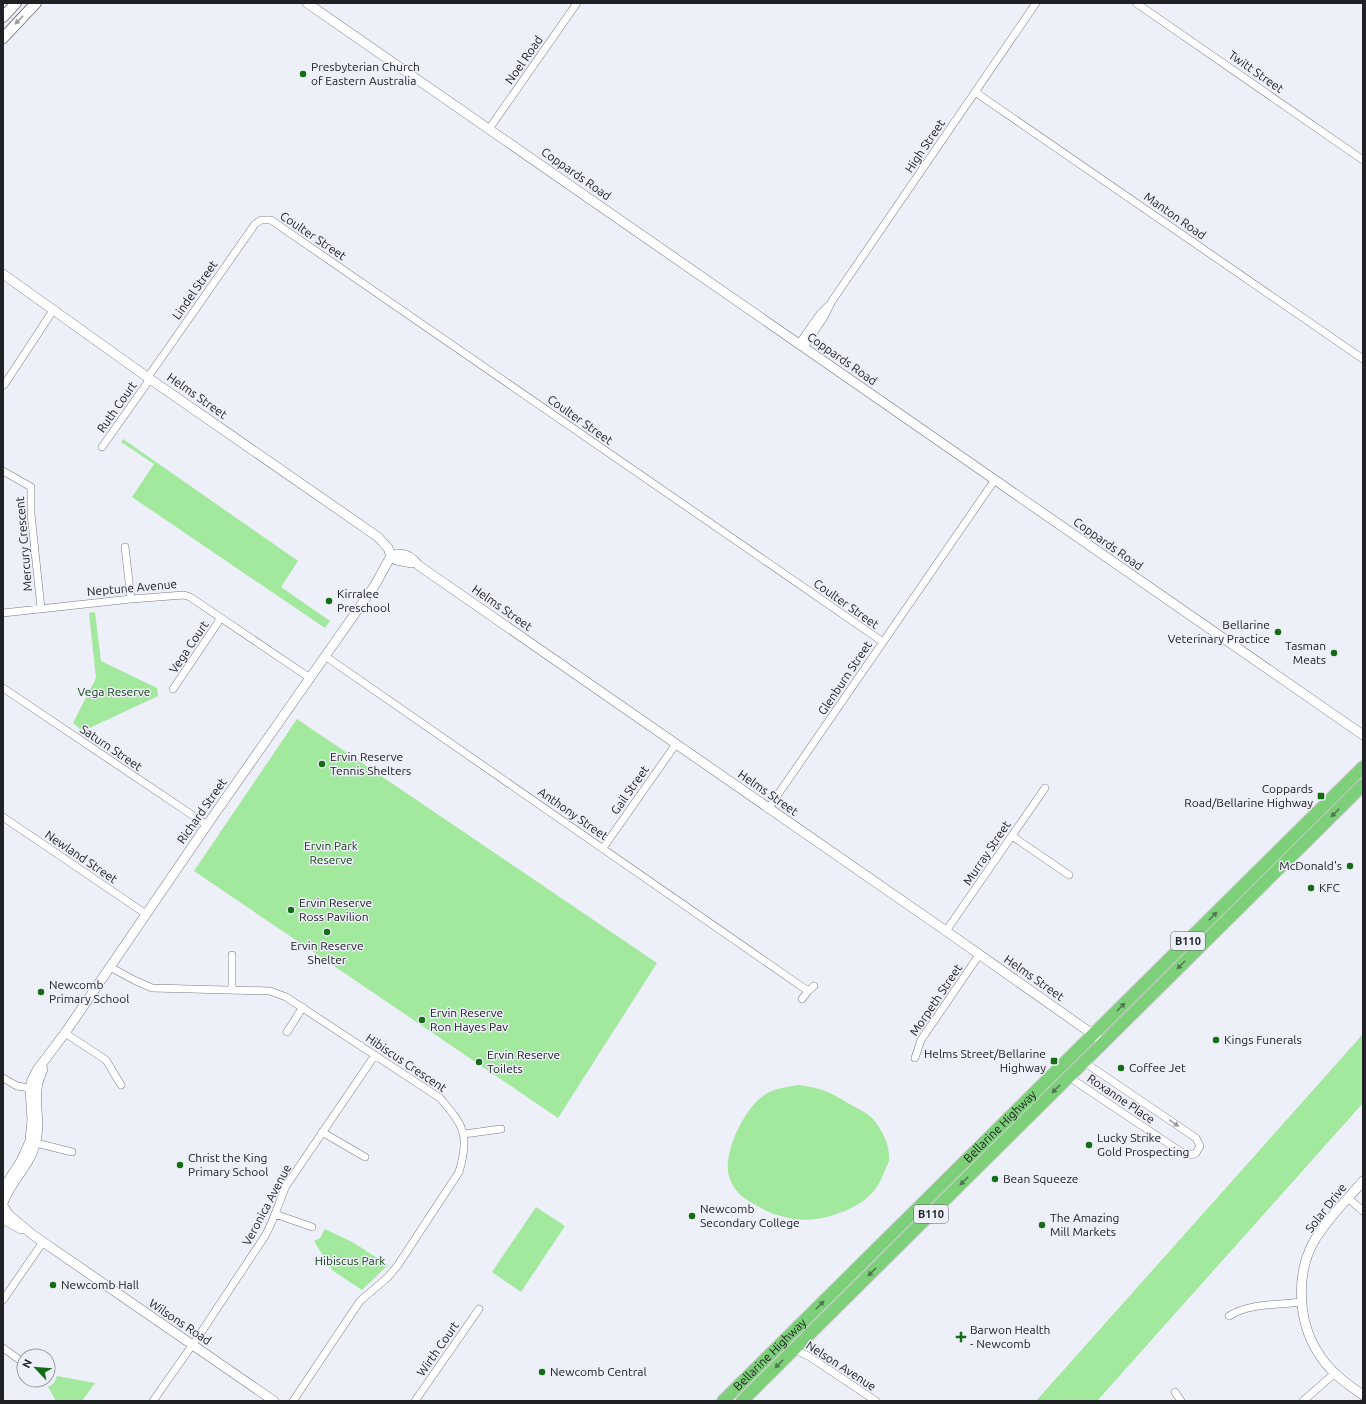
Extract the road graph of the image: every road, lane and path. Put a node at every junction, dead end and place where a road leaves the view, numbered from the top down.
1 (16, 3) edge
2 (36, 3) edge
3 (307, 3) edge
4 (577, 3) edge
5 (1036, 3) edge
6 (1136, 3) edge
7 (3, 16) edge
8 (3, 38) edge
9 (975, 92) junction
10 (489, 129) junction
11 (1362, 158) edge
12 (263, 219) joint
13 (3, 274) edge
14 (54, 309) junction
15 (802, 345) junction
16 (1363, 359) edge
17 (149, 378) junction
18 (4, 385) dead end
19 (102, 447) dead end
20 (3, 471) edge
21 (994, 481) junction
22 (125, 547) dead end
23 (395, 557) junction
24 (131, 599) junction
25 (41, 608) junction
26 (3, 613) edge
27 (221, 618) junction
28 (882, 642) junction
29 (325, 656) junction
30 (310, 678) junction
31 (3, 688) edge
32 (173, 689) dead end
33 (1363, 735) edge
34 (676, 744) junction
35 (1363, 767) edge
36 (1363, 785) edge
37 (1045, 788) dead end
38 (768, 809) junction
39 (3, 817) edge
40 (207, 825) junction
41 (1012, 836) junction
42 (603, 848) junction
43 (1069, 875) dead end
44 (146, 914) junction
45 (946, 931) junction
46 (232, 955) dead end
47 (979, 955) junction
48 (110, 967) junction
49 (814, 986) dead end
50 (232, 989) junction
51 (808, 991) junction
52 (802, 999) dead end
53 (303, 1007) junction
54 (287, 1032) dead end
55 (65, 1033) junction
56 (1093, 1034) junction
57 (1104, 1042) junction
58 (375, 1055) junction
59 (915, 1058) dead end
60 (1084, 1062) junction
61 (1069, 1077) junction
62 (3, 1078) edge
63 (121, 1085) dead end
64 (34, 1088) junction
65 (501, 1129) dead end
66 (322, 1132) junction
67 (464, 1134) junction
68 (33, 1142) junction
69 (72, 1152) dead end
70 (365, 1157) dead end
71 (1363, 1181) edge
72 (3, 1189) edge
73 (1348, 1198) junction
74 (3, 1204) edge
75 (1363, 1211) edge
76 (275, 1214) junction
77 (3, 1220) edge
78 (312, 1227) dead end
79 (33, 1235) junction
80 (43, 1242) junction
81 (3, 1300) edge
82 (1302, 1302) junction
83 (479, 1308) dead end
84 (1229, 1316) dead end
85 (192, 1345) junction
86 (3, 1348) edge
87 (794, 1349) junction
88 (16, 1357) edge
89 (1335, 1373) junction
90 (1175, 1392) dead end
91 (1363, 1395) edge
92 (152, 1401) edge
93 (274, 1401) edge
94 (293, 1401) edge
95 (415, 1401) edge
96 (723, 1401) edge
97 (742, 1401) edge
98 (876, 1401) edge
99 (1181, 1401) edge
100 (1303, 1401) edge

1 - 7 main road
2 -> 8 main road
3 - 10 street, Coppards Road
4 - 10 street, Noel Road
5 - 9 street, High Street
6 - 11 street, Twitt Street
9 - 15 street, High Street
9 - 16 street, Manton Road
10 - 15 street, Coppards Road
12 - 17 street, Lindel Street
12 - 28 street, Coulter Street
13 - 14 street, Helms Street
14 - 17 street, Helms Street
14 - 18 street
15 - 21 street, Coppards Road
17 - 19 street, Ruth Court
17 - 23 street, Helms Street
20 - 25 street, Mercury Crescent
21 - 28 street, Glenburn Street
21 - 33 street, Coppards Road
22 - 24 street
23 - 29 street, Richard Street
23 - 34 street, Helms Street
24 - 25 street, Neptune Avenue
24 - 27 street, Neptune Avenue
25 - 26 street, Neptune Avenue
27 - 30 street, Neptune Avenue
27 - 32 street, Vega Court
28 - 38 street, Glenburn Street
29 - 30 street, Richard Street
29 - 42 street, Anthony Street
30 - 40 street, Richard Street
31 - 40 street, Saturn Street
34 - 38 street, Helms Street
34 - 42 street, Gail Street
56 -> 35 highway, Bellarine Highway / B110
36 -> 57 highway, Bellarine Highway / B110
37 - 41 street, Murray Street
38 - 45 street, Helms Street
39 - 44 street, Newland Street
40 - 44 street, Richard Street
41 - 43 street
41 - 45 street, Murray Street
42 - 51 street, Anthony Street
44 - 48 street, Richard Street
45 - 47 street, Helms Street
46 - 50 street
47 - 56 street, Helms Street
47 - 59 street, Morpeth Street
48 - 50 street, Hibiscus Crescent
48 - 55 street, Richard Street
49 - 51 street
50 - 53 street, Hibiscus Crescent
51 - 52 street
53 - 54 street
53 - 58 street, Hibiscus Crescent
55 - 63 street
55 - 64 street, Richard Street
56 - 57 street, Helms Street
96 -> 56 highway, Bellarine Highway / B110
57 - 60 highway, Bellarine Highway / B110
58 - 66 street, Veronica Avenue
58 - 67 street, Hibiscus Crescent
60 - 61 highway, Bellarine Highway / B110
60 -> 61 street, Roxanne Place
61 -> 87 highway, Bellarine Highway / B110
62 - 64 street
64 - 68 street, Richard Street
65 - 67 street
66 - 70 street
66 - 76 street, Veronica Avenue
67 - 94 street, Hibiscus Crescent
68 - 69 street
68 - 72 street, Richard Street
68 - 74 street, Richard Street
71 - 73 street, Solar Drive
73 - 75 street
73 - 82 street, Solar Drive
74 - 79 street, Wilsons Road
76 - 78 street
76 - 85 street, Veronica Avenue
77 - 79 street, Wilsons Road
79 - 80 street, Wilsons Road
80 - 81 street
80 - 85 street, Wilsons Road
82 - 84 street
82 - 89 street, Solar Drive
83 - 95 street, Wirth Court
85 - 92 street, Veronica Avenue
85 - 93 street, Wilsons Road
86 - 88 street
87 -> 97 highway, Bellarine Highway / B110
87 - 98 street, Nelson Avenue
89 - 91 street, Solar Drive
89 - 100 street
90 - 99 street

